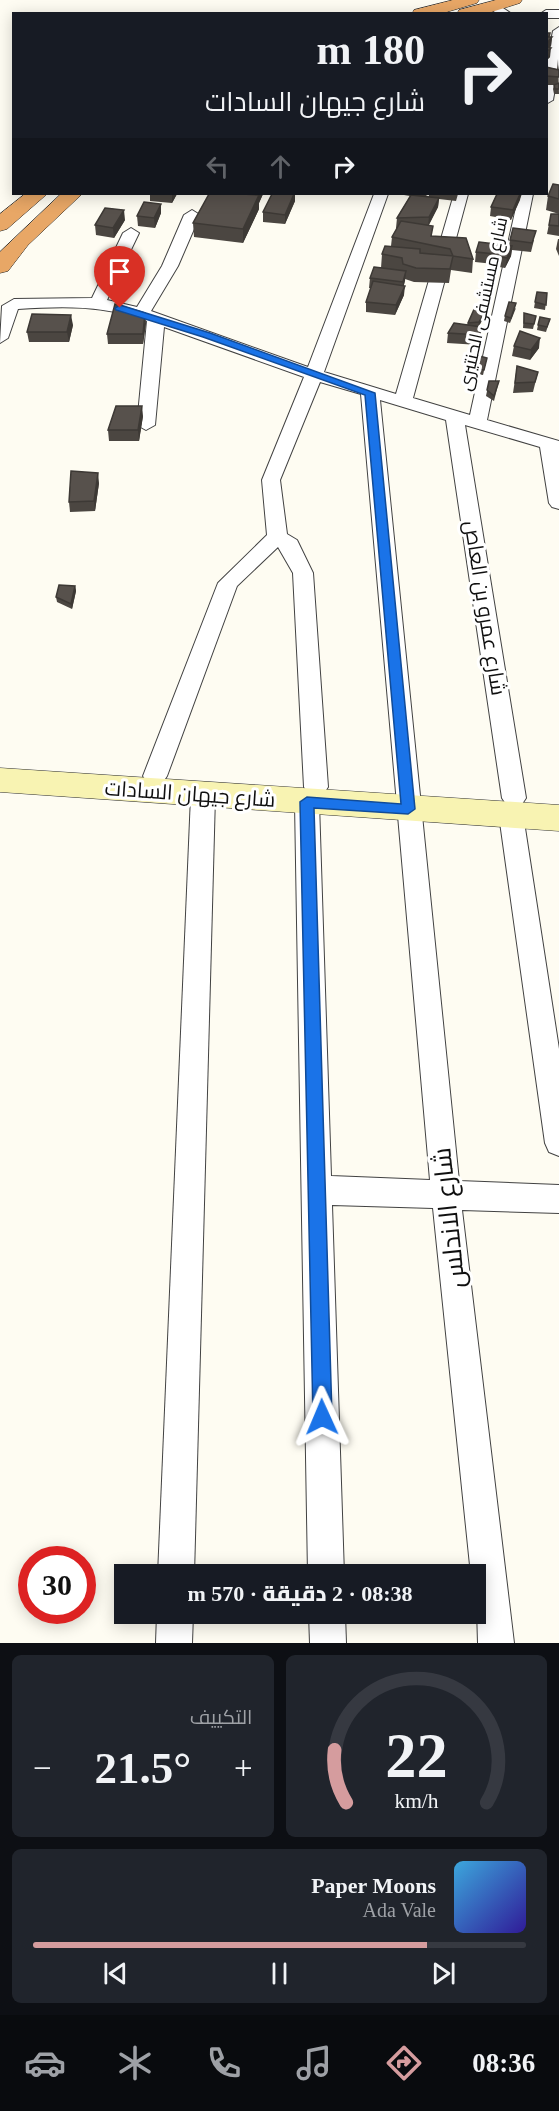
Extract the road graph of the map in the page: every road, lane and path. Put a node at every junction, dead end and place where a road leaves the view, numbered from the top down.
1 (471, 0) edge
2 (514, 0) edge
3 (500, 10) edge
4 (427, 12) edge
5 (482, 12) edge
6 (559, 31) edge
7 (548, 89) edge
8 (35, 195) edge
9 (71, 195) edge
10 (381, 195) edge
11 (461, 195) edge
12 (526, 195) edge
13 (192, 215) dead end
14 (0, 225) edge
15 (131, 233) dead end
16 (21, 241) junction
17 (0, 245) edge
18 (0, 266) edge
19 (98, 303) junction
20 (149, 316) junction
21 (0, 338) edge
22 (314, 375) junction
23 (370, 393) junction
24 (403, 402) junction
25 (455, 417) junction
26 (477, 424) junction
27 (146, 425) dead end
28 (556, 444) edge
29 (559, 503) edge
30 (277, 537) junction
31 (0, 766) edge
32 (155, 776) junction
33 (0, 780) edge
34 (203, 795) junction
35 (312, 795) junction
36 (559, 800) edge
37 (407, 801) junction
38 (513, 807) junction
39 (559, 818) edge
40 (559, 1143) edge
41 (316, 1190) junction
42 (446, 1195) junction
43 (559, 1199) edge
44 (176, 1564) edge
45 (326, 1564) edge
46 (175, 1624) edge
47 (327, 1624) edge
48 (174, 1643) edge
49 (328, 1643) edge
50 (496, 1643) edge

1 - 4 highway
2 - 3 highway
3 - 5 highway
6 - 7 street
8 - 14 highway
9 - 16 highway
10 - 22 street
11 - 24 street
12 - 26 street, شارع مستشفى الحنتيرى
13 - 20 street
15 - 19 street
16 - 17 highway
16 - 18 highway
19 - 20 street
19 - 21 street
20 - 22 street
20 - 27 street
22 - 23 street
22 - 30 street
23 - 24 street
23 - 37 street, شارع الاندلس
24 - 25 street
25 - 26 street
25 - 38 street, شارع عمرو بن العاص
26 - 28 street
28 - 29 street
30 - 32 street
30 - 35 street
31 - 32 main road, شارع جيهان السادات
32 - 35 main road, شارع جيهان السادات
33 - 34 main road, شارع جيهان السادات
34 - 35 main road, شارع جيهان السادات
34 - 44 street
35 - 37 main road, شارع جيهان السادات
35 - 41 street
36 - 38 main road, شارع جيهان السادات
37 - 38 main road, شارع جيهان السادات
37 - 42 street, شارع الاندلس
38 - 39 main road, شارع جيهان السادات
38 - 40 street, شارع عمرو بن العاص
41 - 42 street
41 - 45 street
42 - 43 street
42 - 50 street, شارع الاندلس
46 - 48 street
47 - 49 street

